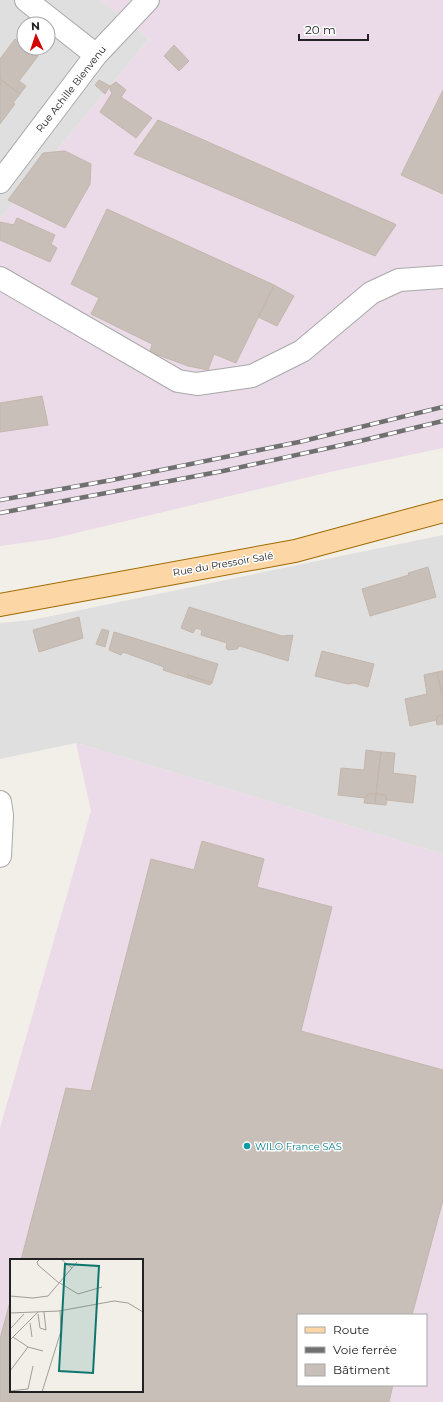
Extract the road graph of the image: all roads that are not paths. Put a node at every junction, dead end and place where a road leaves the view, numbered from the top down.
1 (26, 0) edge
2 (148, 0) edge
3 (96, 55) junction
4 (0, 182) edge
5 (0, 278) edge
6 (443, 278) edge
7 (443, 512) edge
8 (0, 605) edge
9 (0, 802) edge
10 (0, 856) edge

1 - 3 street
2 - 3 street, Rue Achille Bienvenu
3 - 4 street, Rue Achille Bienvenu
5 - 6 street
7 - 8 main road, Rue du Pressoir Salé
9 - 10 street

